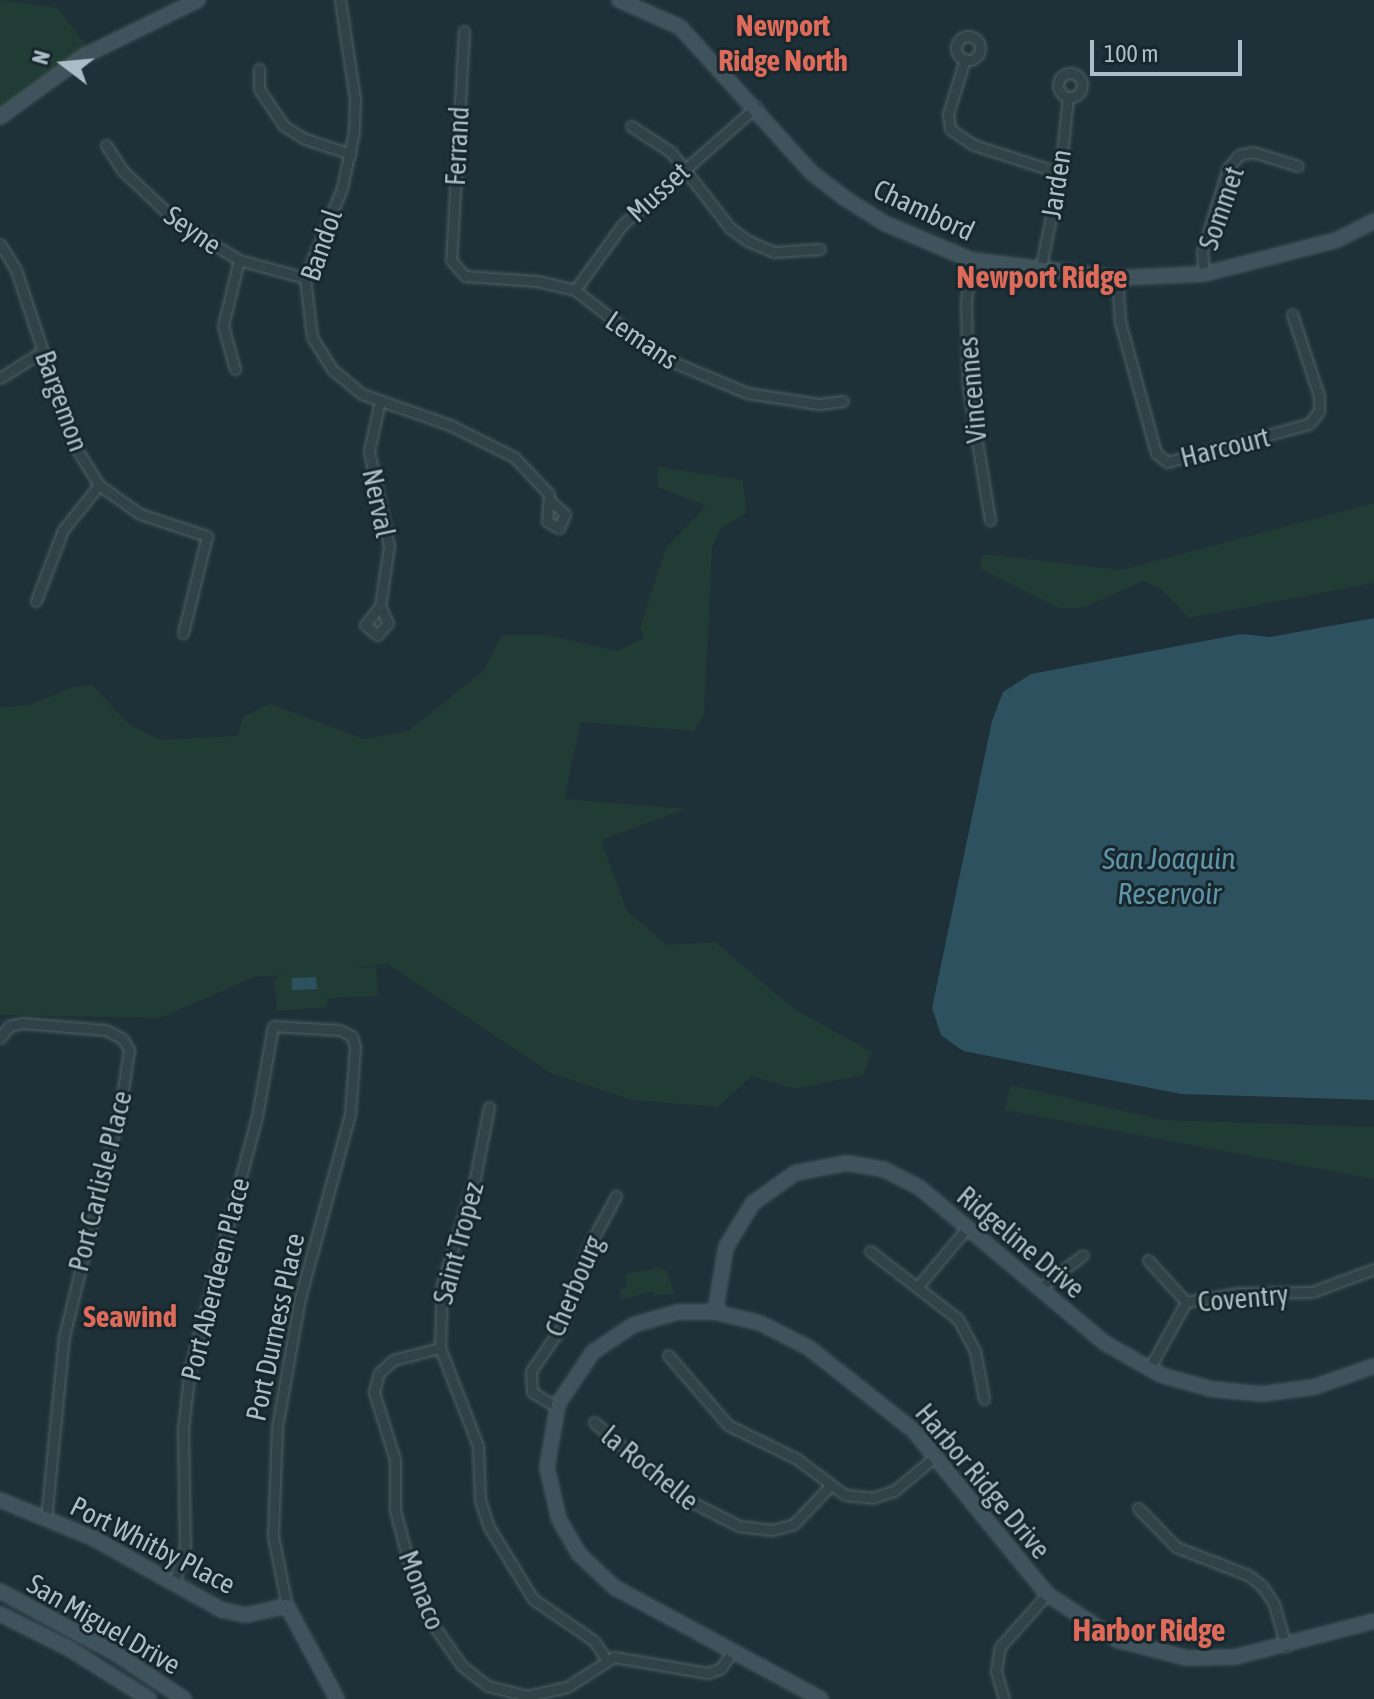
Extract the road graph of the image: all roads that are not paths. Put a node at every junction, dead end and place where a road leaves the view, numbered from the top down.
1 (198, 0) edge
2 (340, 0) edge
3 (619, 0) edge
4 (464, 31) dead end
5 (965, 59) dead end
6 (259, 69) dead end
7 (1068, 97) dead end
8 (756, 107) junction
9 (0, 117) edge
10 (631, 126) dead end
11 (106, 145) dead end
12 (351, 154) junction
13 (1298, 166) dead end
14 (683, 168) junction
15 (1060, 173) junction
16 (1374, 221) edge
17 (0, 244) edge
18 (820, 249) dead end
19 (239, 260) junction
20 (451, 260) joint
21 (971, 260) junction
22 (1040, 271) junction
23 (1204, 274) junction
24 (305, 278) junction
25 (1117, 278) junction
26 (575, 290) junction
27 (1292, 314) dead end
28 (43, 351) junction
29 (235, 369) dead end
30 (0, 378) edge
31 (380, 401) junction
32 (843, 401) dead end
33 (99, 485) junction
34 (550, 501) dead end
35 (990, 520) dead end
36 (36, 601) dead end
37 (380, 606) dead end
38 (183, 633) dead end
39 (273, 1026) joint
40 (0, 1038) edge
41 (489, 1107) dead end
42 (616, 1196) dead end
43 (967, 1228) junction
44 (870, 1251) dead end
45 (1083, 1255) dead end
46 (1148, 1260) dead end
47 (1374, 1269) edge
48 (919, 1285) junction
49 (1038, 1289) junction
50 (1186, 1302) junction
51 (715, 1312) junction
52 (440, 1348) junction
53 (668, 1355) dead end
54 (1374, 1366) edge
55 (1149, 1369) junction
56 (984, 1399) dead end
57 (557, 1407) junction
58 (594, 1422) dead end
59 (937, 1455) junction
60 (829, 1487) junction
61 (0, 1500) edge
62 (1138, 1508) dead end
63 (46, 1518) junction
64 (175, 1581) junction
65 (0, 1591) edge
66 (1047, 1594) junction
67 (287, 1606) junction
68 (0, 1614) edge
69 (1374, 1621) edge
70 (1286, 1646) junction
71 (733, 1650) junction
72 (606, 1659) junction
73 (149, 1699) edge
74 (184, 1699) edge
75 (337, 1699) edge
76 (821, 1699) edge
77 (1004, 1699) edge

1 - 9 street
2 - 12 street, Bandol
3 - 8 street, Chambord
4 - 20 street, Ferrand
5 - 15 street
6 - 12 street
7 - 15 street, Jarden
8 - 14 street, Musset
8 - 21 street, Chambord
10 - 14 street
11 - 19 street, Seyne
12 - 24 street, Bandol
13 - 23 street, Sommet
14 - 18 street
14 - 26 street, Musset
15 - 22 street, Jarden
16 - 23 street, Chambord
17 - 28 street, Bargemon
19 - 24 street, Seyne
19 - 29 street
20 - 26 street, Lemans
21 - 22 street, Chambord
21 - 35 street, Vincennes
22 - 25 street, Chambord
23 - 25 street, Chambord
24 - 31 street, Bandol
25 - 27 street, Harcourt
26 - 32 street, Lemans
28 - 30 street
28 - 33 street, Bargemon
31 - 34 street, Bandol
31 - 37 street, Nerval
33 - 36 street
33 - 38 street, Bargemon
39 - 64 street, Port Aberdeen Place
39 - 67 street, Port Durness Place
40 - 63 street, Port Carlisle Place
41 - 52 street, Saint Tropez
42 - 57 street, Cherbourg
43 - 48 street
43 - 49 street, Ridgeline Drive
43 - 51 street, Ridgeline Drive
44 - 48 street
45 - 49 street
46 - 50 street
47 - 50 street, Coventry
48 - 56 street
49 - 55 street, Ridgeline Drive
50 - 55 street, Coventry
51 - 57 street, Harbor Ridge Drive
51 - 59 street, Harbor Ridge Drive
52 - 72 street, Saint Tropez
52 - 72 street, Monaco
53 - 60 street
54 - 55 street, Ridgeline Drive
57 - 71 street, Harbor Ridge Drive
58 - 60 street, la Rochelle
59 - 60 street
59 - 66 street, Harbor Ridge Drive
61 - 63 street, Port Whitby Place
62 - 70 street
63 - 64 street, Port Whitby Place
64 - 67 street, Port Whitby Place
65 - 74 street, San Miguel Drive
66 - 70 street, Harbor Ridge Drive
66 - 77 street
67 - 75 street, Port Durness Place
68 - 73 street, San Miguel Drive
69 - 70 street, Harbor Ridge Drive
71 - 72 street
71 - 76 street, Harbor Ridge Drive

